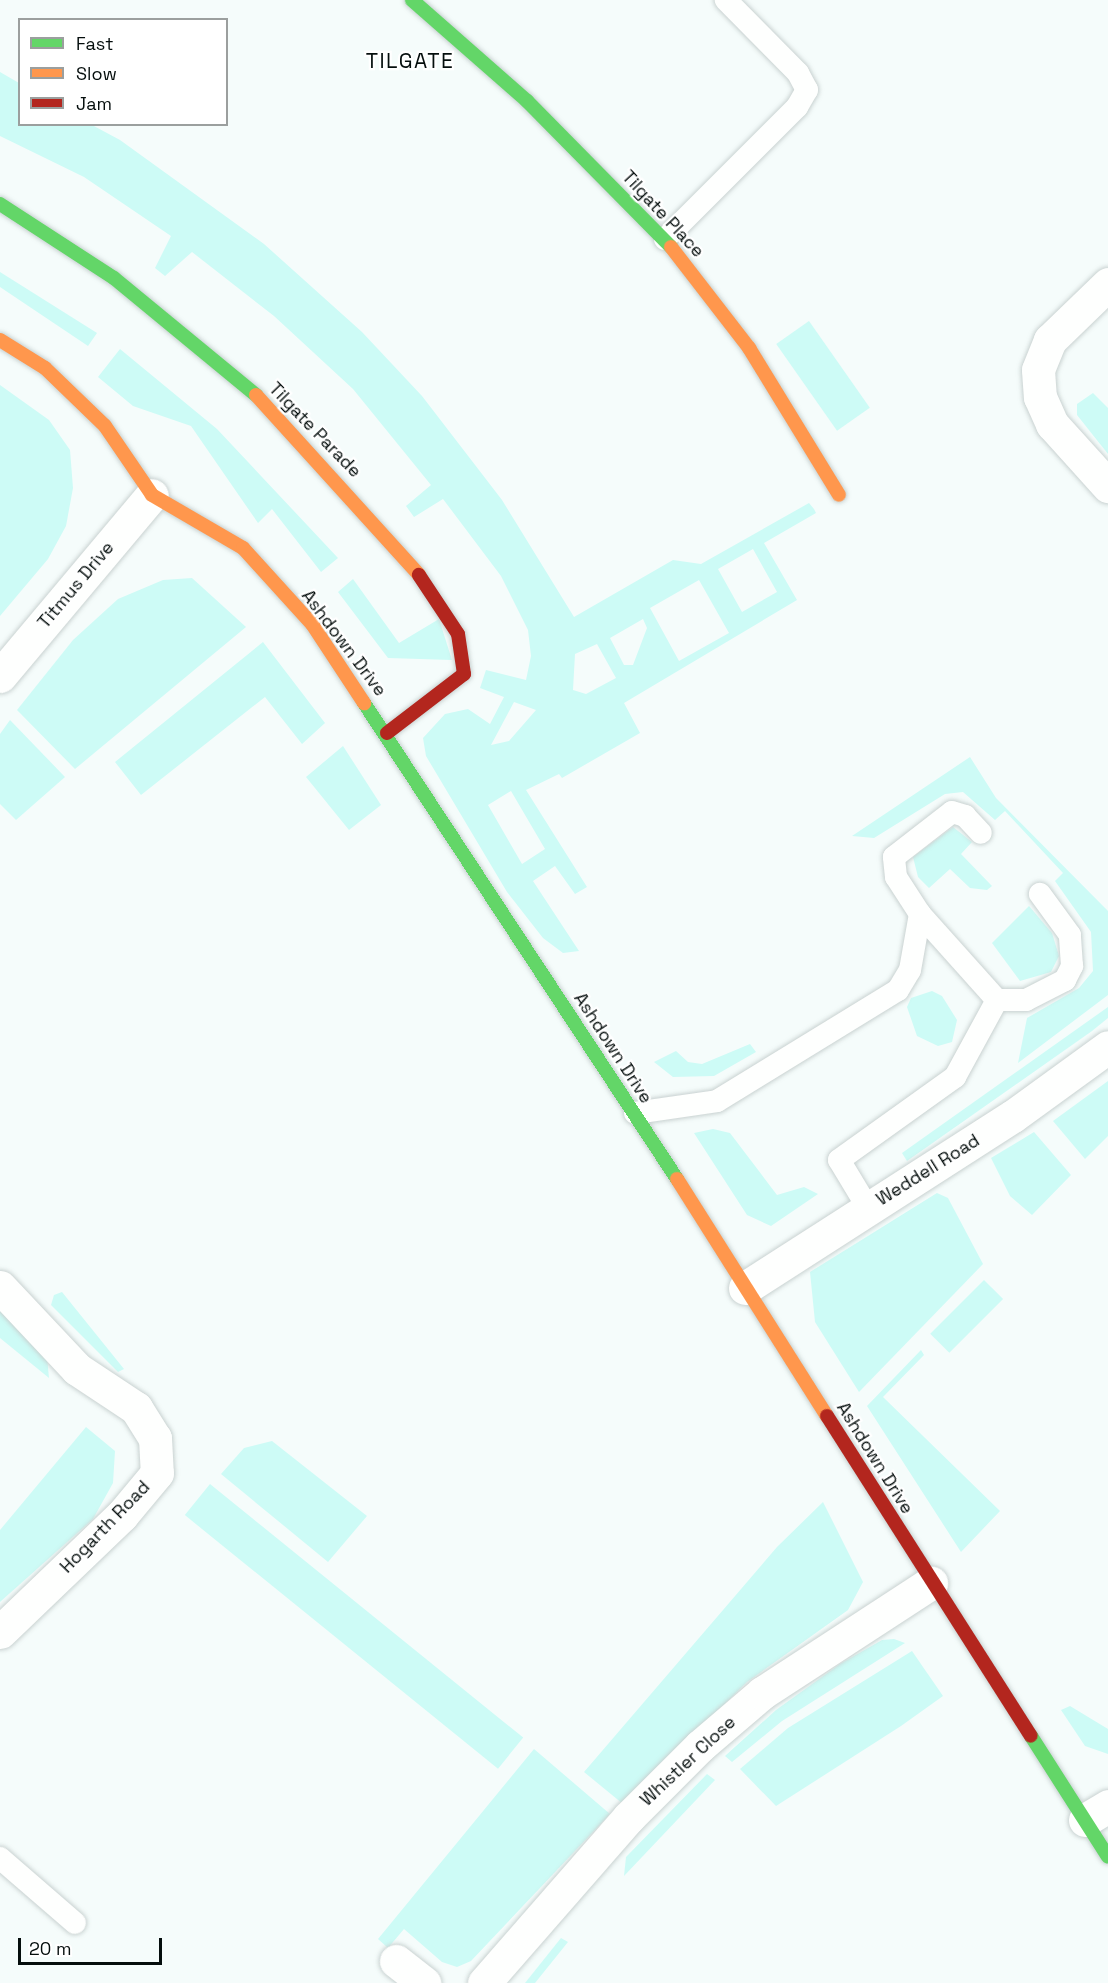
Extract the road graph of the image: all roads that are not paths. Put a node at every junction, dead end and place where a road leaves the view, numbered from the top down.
1 (412, 0) edge
2 (726, 0) edge
3 (0, 204) edge
4 (665, 239) junction
5 (1108, 284) edge
6 (0, 340) edge
7 (1108, 486) edge
8 (152, 495) junction
9 (839, 495) dead end
10 (0, 675) edge
11 (387, 733) junction
12 (981, 834) dead end
13 (1040, 894) dead end
14 (920, 914) junction
15 (998, 1000) junction
16 (1108, 1047) edge
17 (635, 1113) junction
18 (868, 1208) junction
19 (0, 1287) edge
20 (745, 1288) junction
21 (931, 1583) junction
22 (0, 1632) edge
23 (1097, 1813) edge
24 (1108, 1857) edge
25 (0, 1858) edge
26 (75, 1923) dead end
27 (396, 1960) dead end
28 (424, 1983) edge
29 (484, 1983) edge

1 - 4 street, Tilgate Place
2 - 4 lane
3 - 11 street, Tilgate Parade
4 - 9 street, Tilgate Place
5 - 7 street
6 - 8 street, Ashdown Drive
8 - 10 street, Titmus Drive
8 - 11 street, Ashdown Drive
11 - 17 street, Ashdown Drive
12 - 14 lane
13 - 15 lane
14 - 15 lane
14 - 17 lane
15 - 18 lane
16 - 18 street, Weddell Road
17 - 20 street, Ashdown Drive
18 - 20 street, Weddell Road
19 - 22 street, Hogarth Road
20 - 21 street, Ashdown Drive
21 - 23 street, Ashdown Drive
21 - 29 street, Whistler Close
23 - 24 street, Ashdown Drive
25 - 26 lane
27 - 28 street

